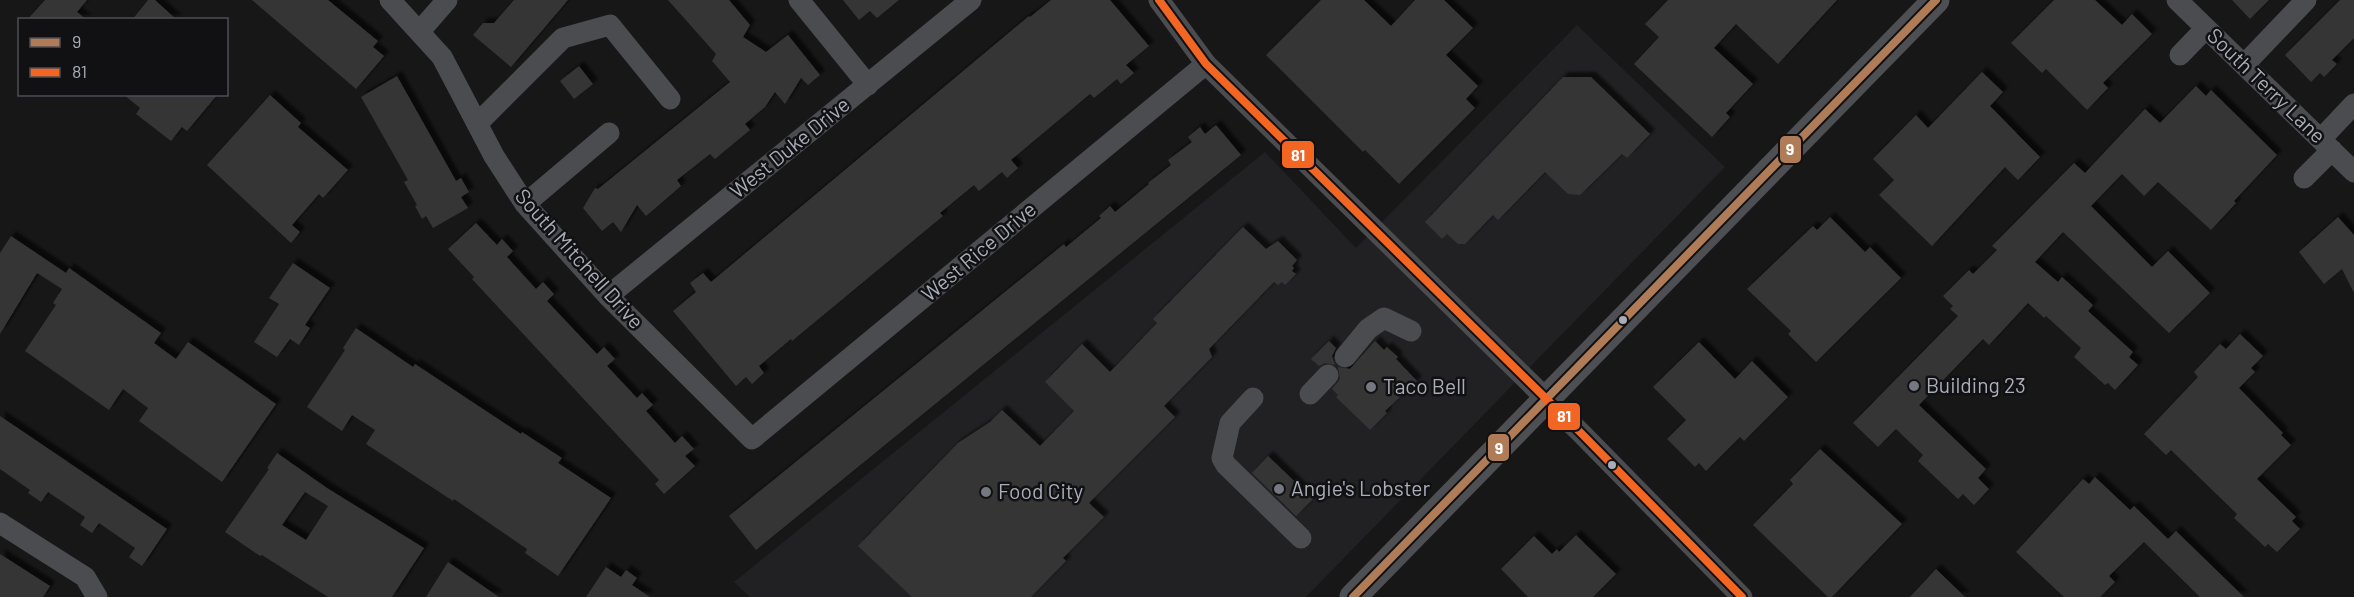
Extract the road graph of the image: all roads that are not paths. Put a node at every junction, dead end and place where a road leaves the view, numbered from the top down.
1 (390, 0) edge
2 (447, 0) edge
3 (799, 0) edge
4 (971, 0) edge
5 (1159, 0) edge
6 (1936, 0) edge
7 (2177, 0) edge
8 (2306, 0) edge
9 (2206, 28) junction
10 (420, 31) junction
11 (2180, 55) dead end
12 (1206, 64) junction
13 (2244, 65) junction
14 (868, 85) junction
15 (670, 99) dead end
16 (2354, 104) edge
17 (477, 124) junction
18 (609, 133) dead end
19 (2326, 144) junction
20 (2354, 172) edge
21 (2304, 178) dead end
22 (525, 204) junction
23 (608, 296) junction
24 (1411, 331) dead end
25 (1345, 357) dead end
26 (1328, 375) dead end
27 (1310, 394) dead end
28 (1253, 398) dead end
29 (1546, 399) junction
30 (752, 440) joint
31 (0, 523) edge
32 (1301, 538) dead end
33 (97, 597) edge
34 (1353, 597) edge
35 (1742, 597) edge

1 - 10 street, South Mitchell Drive
2 - 10 street
3 - 14 street
4 - 14 street, West Duke Drive
5 - 12 street
6 - 29 main road
7 - 9 street, South Terry Lane
8 - 13 street
9 - 11 street
9 - 13 street, South Terry Lane
10 - 17 street, South Mitchell Drive
12 - 29 street
12 - 30 street, West Rice Drive
13 - 19 street, South Terry Lane
14 - 23 street, West Duke Drive
15 - 17 street
16 - 19 street
17 - 22 street, South Mitchell Drive
18 - 22 street
19 - 20 street, South Terry Lane
19 - 21 street
22 - 23 street, South Mitchell Drive
23 - 30 street, South Mitchell Drive
24 - 25 street
26 - 27 street
28 - 32 street
29 - 34 main road
29 - 35 street
31 - 33 street

